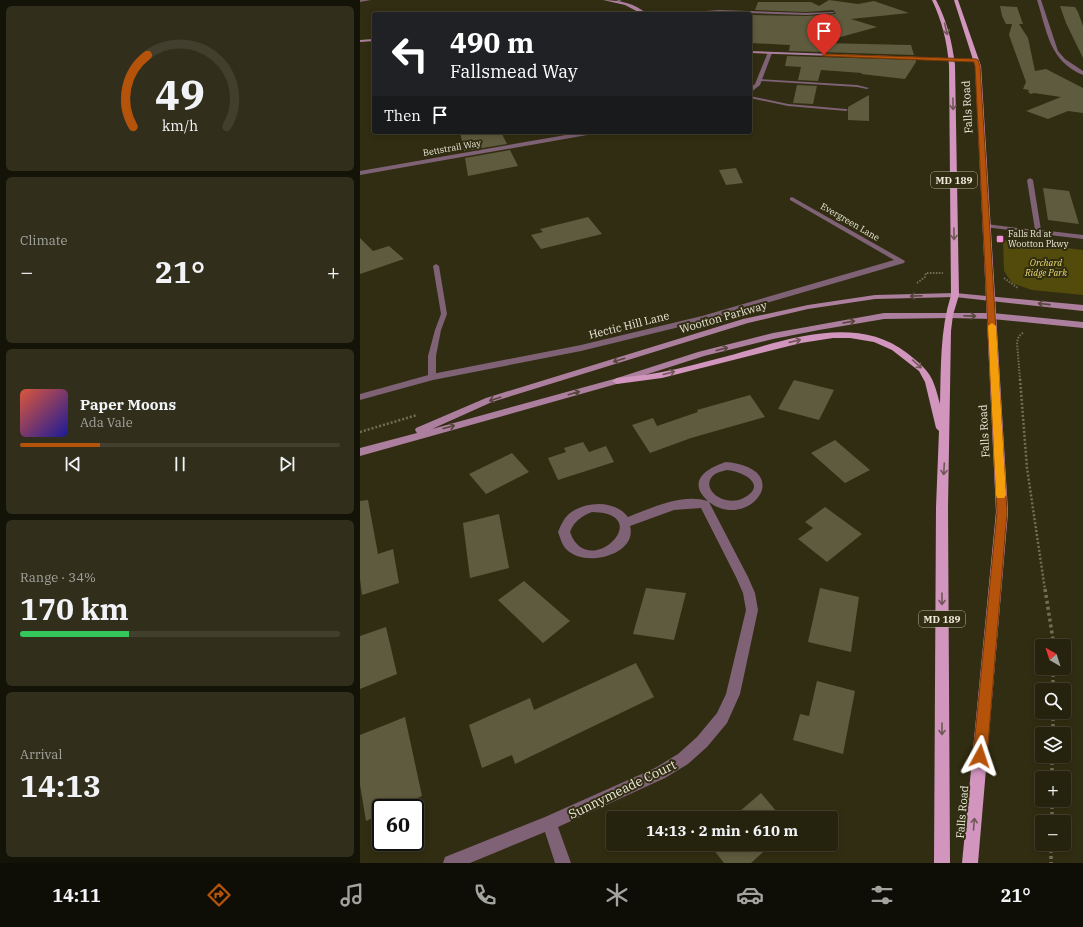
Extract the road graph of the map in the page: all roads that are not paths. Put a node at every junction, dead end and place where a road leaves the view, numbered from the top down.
1 (369, 0) edge
2 (605, 0) edge
3 (934, 0) edge
4 (956, 0) edge
5 (1038, 0) edge
6 (360, 1) edge
7 (619, 1) edge
8 (643, 12) edge
9 (752, 13) edge
10 (833, 13) dead end
11 (372, 40) edge
12 (360, 41) edge
13 (752, 52) edge
14 (770, 53) junction
15 (850, 56) junction
16 (951, 62) junction
17 (977, 63) junction
18 (931, 65) dead end
19 (944, 65) dead end
20 (1083, 73) edge
21 (760, 80) junction
22 (867, 88) dead end
23 (752, 89) edge
24 (752, 97) edge
25 (846, 110) dead end
26 (582, 134) edge
27 (360, 173) edge
28 (1030, 180) dead end
29 (792, 199) dead end
30 (986, 226) junction
31 (1038, 231) junction
32 (1083, 237) edge
33 (900, 261) joint
34 (436, 266) dead end
35 (955, 295) junction
36 (990, 298) junction
37 (1083, 308) edge
38 (949, 315) junction
39 (992, 316) junction
40 (1083, 325) edge
41 (432, 377) junction
42 (617, 381) junction
43 (360, 397) edge
44 (384, 445) junction
45 (945, 447) junction
46 (360, 452) edge
47 (708, 502) junction
48 (624, 523) junction
49 (549, 823) junction
50 (451, 863) edge
51 (563, 863) edge
52 (942, 863) edge
53 (970, 863) edge

1 - 6 street
2 - 7 main road
3 -> 16 main road, Falls Road / MD 189
4 - 17 main road, Falls Road / MD 189
5 - 20 street
7 - 8 main road
9 - 10 street
11 - 12 main road
13 - 14 main road
14 - 15 main road
14 - 21 street
15 - 16 main road
15 - 18 main road
16 - 17 main road
16 - 19 main road
16 -> 35 main road, Falls Road / MD 189
17 - 30 main road, Falls Road / MD 189
21 - 22 lane
21 - 23 street
24 - 25 lane
26 - 27 street, Bettstrail Way
28 - 31 lane
29 - 33 street, Evergreen Lane
30 - 31 lane
30 - 36 main road, Falls Road / MD 189
31 - 32 lane
33 - 41 street, Hectic Hill Lane
34 - 41 lane
35 - 36 main road, Wootton Parkway
35 - 38 main road, Falls Road / MD 189
35 -> 44 main road, Wootton Parkway
37 -> 36 main road, Wootton Parkway
36 - 39 main road, Falls Road / MD 189
38 -> 39 main road, Wootton Parkway
42 -> 38 main road, Wootton Parkway
38 - 45 main road, Falls Road / MD 189
39 - 40 main road, Wootton Parkway
53 -> 39 main road, Falls Road / MD 189
41 - 43 street, Hectic Hill Lane
44 -> 42 main road, Wootton Parkway
42 -> 45 main road
44 - 46 main road, Wootton Parkway
45 -> 52 main road, Falls Road / MD 189
47 - 47 street, Sunnymeade Court
47 - 48 street, Sunnymeade Court
47 - 49 street, Sunnymeade Court
48 - 48 street
49 - 50 street, Sunnymeade Court
49 - 51 street

